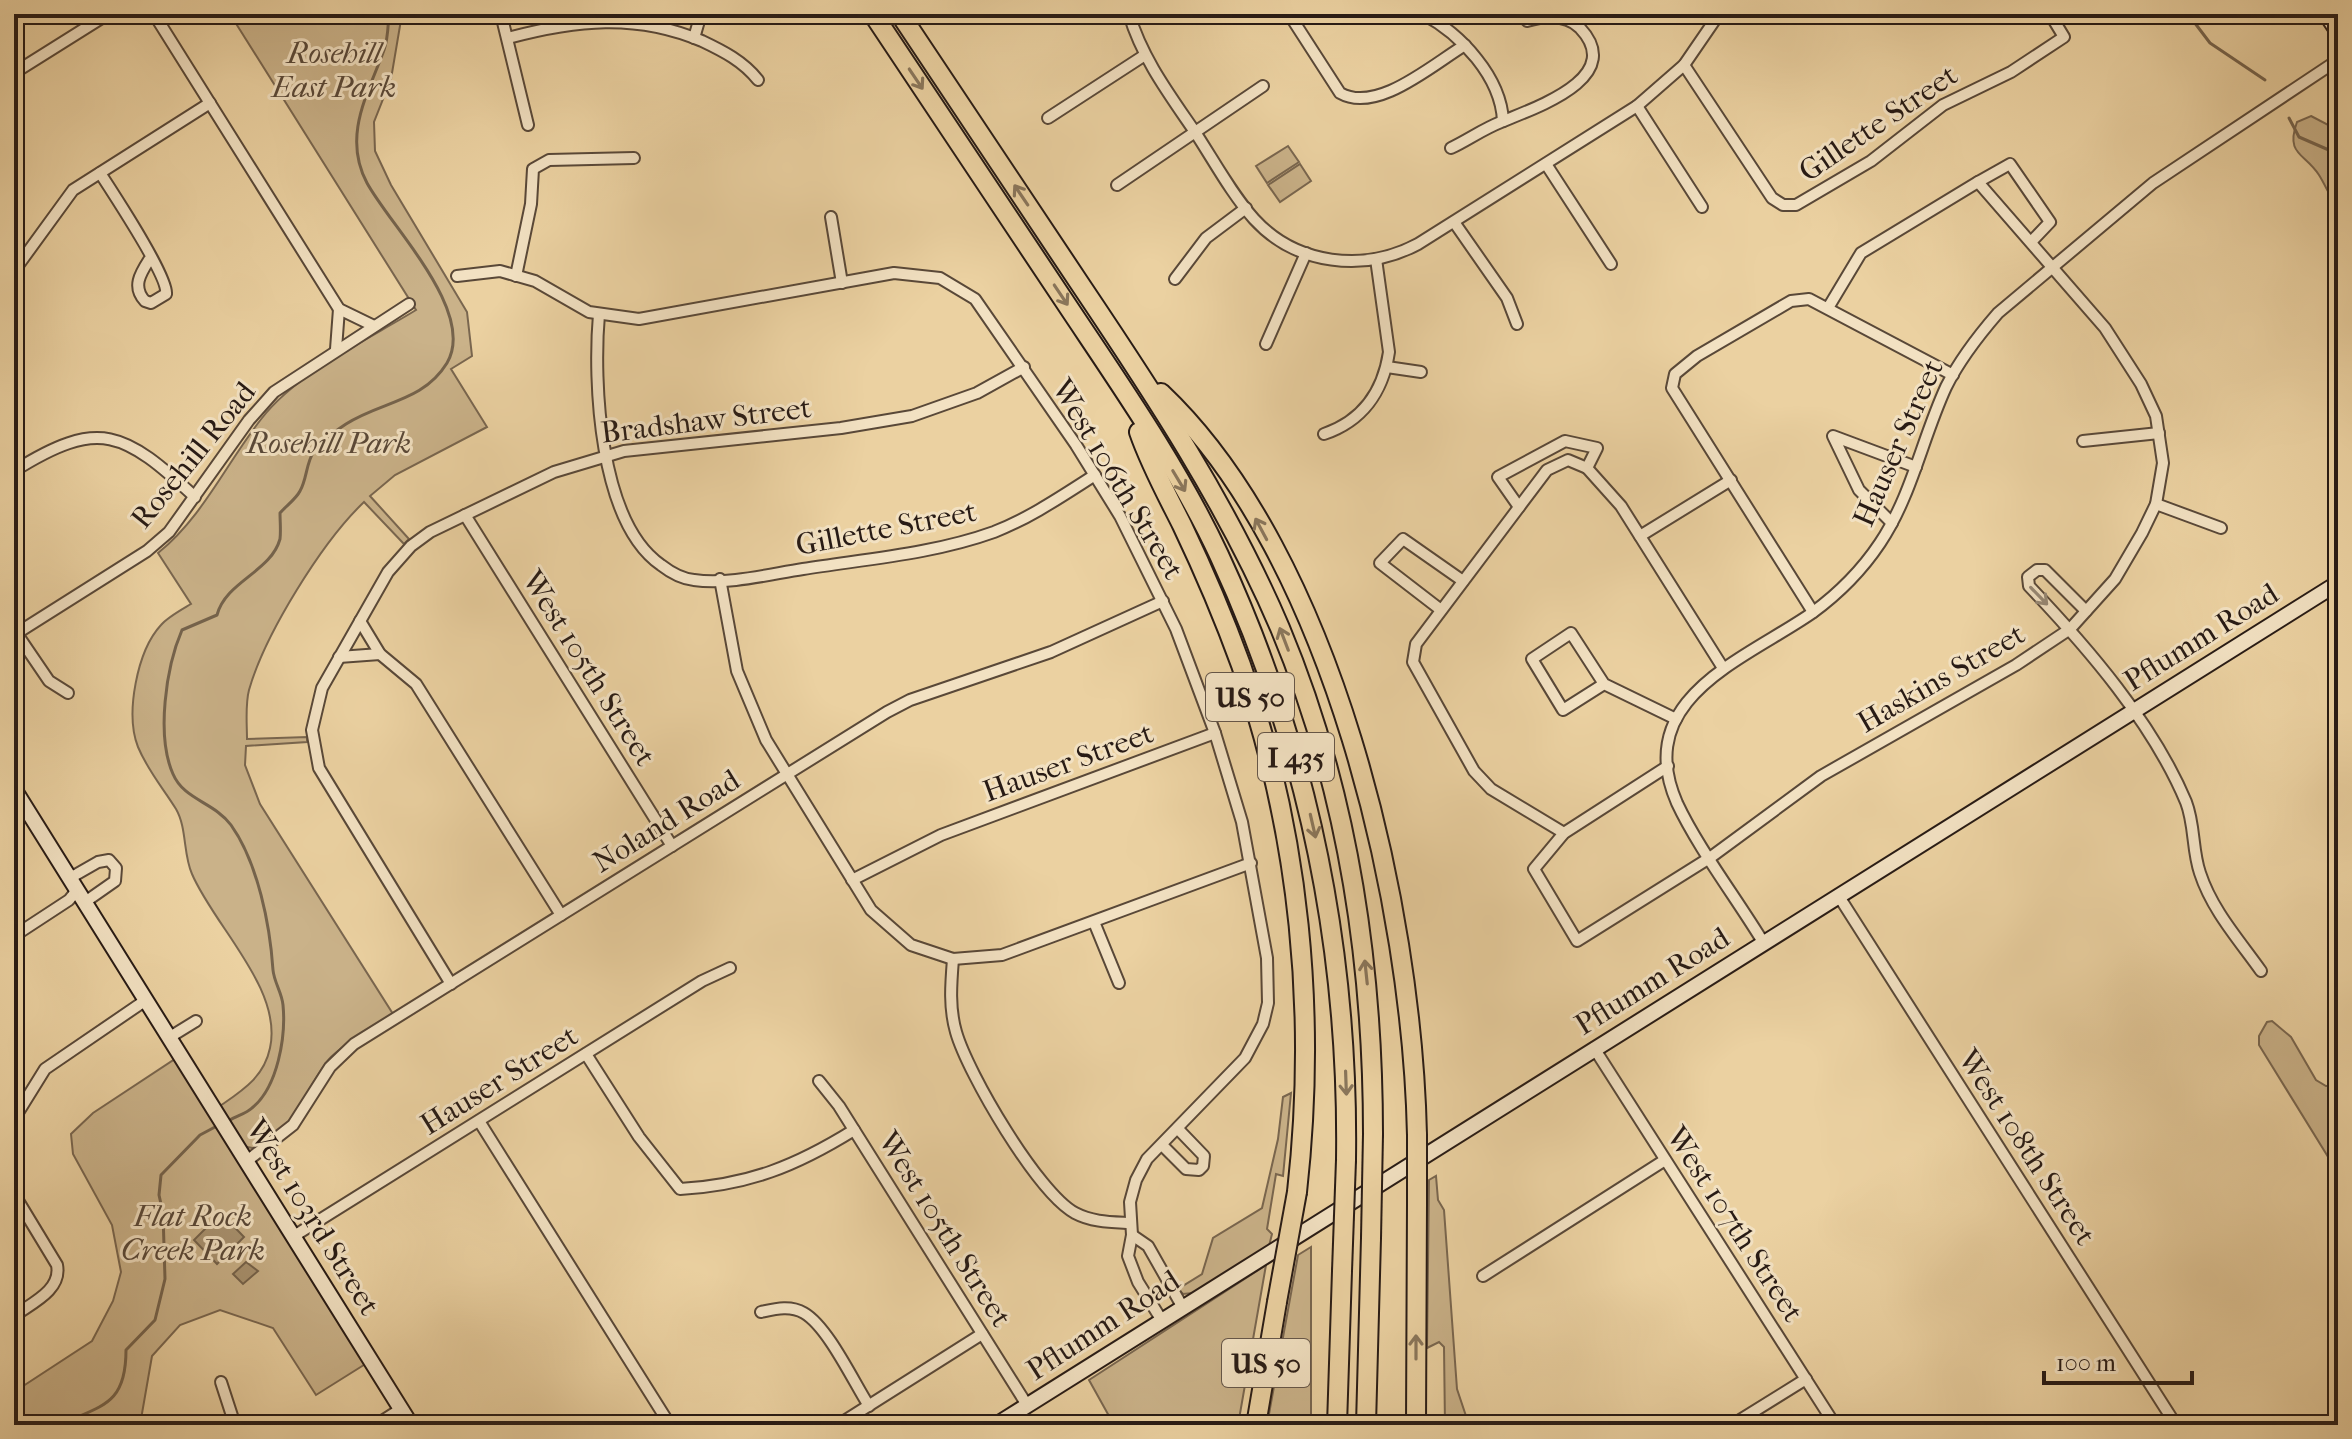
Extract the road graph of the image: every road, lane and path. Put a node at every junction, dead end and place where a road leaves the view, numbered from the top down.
1 (108, 14) edge
2 (154, 14) edge
3 (501, 14) edge
4 (701, 14) edge
5 (873, 14) edge
6 (900, 14) edge
7 (1289, 14) edge
8 (1423, 14) edge
9 (1719, 14) edge
10 (2050, 14) edge
11 (2326, 14) edge
12 (1133, 15) edge
13 (1527, 21) dead end
14 (2338, 32) edge
15 (508, 38) junction
16 (694, 38) junction
17 (1465, 45) junction
18 (1145, 55) junction
19 (2338, 60) edge
20 (1684, 65) junction
21 (14, 73) edge
22 (758, 80) dead end
23 (1263, 86) dead end
24 (210, 103) junction
25 (1637, 106) junction
26 (1048, 118) dead end
27 (1503, 121) junction
28 (528, 125) dead end
29 (1194, 132) junction
30 (1451, 148) dead end
31 (634, 158) dead end
32 (1546, 164) junction
33 (100, 173) junction
34 (1978, 182) junction
35 (1117, 185) dead end
36 (1702, 207) dead end
37 (1246, 208) junction
38 (831, 217) dead end
39 (1454, 222) junction
40 (2031, 242) junction
41 (1306, 253) junction
42 (1376, 259) junction
43 (149, 260) dead end
44 (1611, 264) dead end
45 (2054, 268) junction
46 (14, 271) edge
47 (457, 276) dead end
48 (516, 276) junction
49 (1175, 279) dead end
50 (842, 283) junction
51 (409, 304) dead end
52 (1828, 308) junction
53 (339, 309) junction
54 (599, 314) junction
55 (1517, 324) dead end
56 (374, 326) junction
57 (1266, 344) dead end
58 (336, 349) junction
59 (1024, 367) junction
60 (1387, 367) junction
61 (1421, 372) dead end
62 (1953, 375) junction
63 (1142, 376) junction
64 (1124, 390) junction
65 (2159, 433) junction
66 (1324, 434) dead end
67 (2083, 441) dead end
68 (606, 454) junction
69 (1916, 467) junction
70 (1587, 468) junction
71 (14, 471) edge
72 (1095, 475) junction
73 (1731, 480) junction
74 (195, 497) junction
75 (2156, 504) junction
76 (1519, 507) junction
77 (465, 515) junction
78 (1892, 523) junction
79 (2221, 528) dead end
80 (1640, 536) junction
81 (720, 579) junction
82 (1463, 581) junction
83 (2338, 583) edge
84 (1163, 601) junction
85 (1441, 610) junction
86 (2086, 611) junction
87 (1813, 612) junction
88 (360, 621) junction
89 (2070, 629) junction
90 (15, 634) edge
91 (380, 654) junction
92 (339, 657) junction
93 (1723, 668) junction
94 (1604, 684) junction
95 (68, 693) dead end
96 (2131, 710) junction
97 (1676, 719) junction
98 (1215, 733) junction
99 (1668, 766) junction
100 (786, 775) junction
101 (14, 789) edge
102 (1564, 833) junction
103 (672, 846) junction
104 (1711, 857) junction
105 (1251, 863) junction
106 (852, 880) junction
107 (77, 890) junction
108 (1838, 895) junction
109 (561, 915) junction
110 (1094, 922) junction
111 (14, 936) edge
112 (1763, 942) junction
113 (953, 959) junction
114 (730, 968) dead end
115 (2261, 971) dead end
116 (1119, 983) dead end
117 (451, 984) junction
118 (146, 1000) junction
119 (196, 1021) dead end
120 (170, 1037) junction
121 (1594, 1048) junction
122 (586, 1054) junction
123 (819, 1081) dead end
124 (14, 1119) edge
125 (479, 1121) junction
126 (1178, 1129) junction
127 (854, 1130) junction
128 (1162, 1145) junction
129 (1665, 1160) junction
130 (247, 1161) junction
131 (14, 1194) edge
132 (1129, 1223) junction
133 (1132, 1235) junction
134 (294, 1236) junction
135 (1483, 1276) dead end
136 (1182, 1306) junction
137 (761, 1312) dead end
138 (14, 1316) edge
139 (1161, 1319) junction
140 (982, 1334) junction
141 (1806, 1379) junction
142 (221, 1382) dead end
143 (1027, 1405) junction
144 (869, 1406) junction
145 (401, 1409) junction
146 (235, 1425) edge
147 (376, 1425) edge
148 (411, 1425) edge
149 (670, 1425) edge
150 (838, 1425) edge
151 (996, 1425) edge
152 (1256, 1425) edge
153 (1337, 1425) edge
154 (1366, 1425) edge
155 (1416, 1425) edge
156 (1732, 1425) edge
157 (1835, 1425) edge
158 (2176, 1425) edge

1 - 21 street
2 - 24 street
3 - 15 street
4 - 16 street
5 -> 64 highway, I 435
63 -> 6 highway, I 435
7 - 17 street
8 - 17 street
9 - 20 street
10 - 20 street, Gillette Street
11 - 14 main road
12 - 18 street
13 - 27 street
15 - 16 street
15 - 28 street
16 - 22 street
17 - 27 street
18 - 26 street
18 - 29 street
19 - 45 street, Hauser Street
20 - 25 street
23 - 29 street
24 - 33 street
24 - 53 street
25 - 32 street
25 - 36 street
27 - 30 street
29 - 35 street
29 - 37 street
31 - 48 street
32 - 39 street
32 - 44 street
33 - 43 street
33 - 46 street
34 - 40 street, Haskins Street
34 - 40 street
34 - 52 street
37 - 41 street
37 - 49 street
38 - 50 street
39 - 42 street
39 - 55 street
40 - 45 street, Haskins Street
41 - 42 street
41 - 57 street
42 - 60 street
45 - 62 street, Hauser Street
45 - 65 street, Haskins Street
47 - 48 street
48 - 54 street
50 - 54 street, West 106th Street
50 - 59 street, West 106th Street
51 - 56 street, Rosehill Road
52 - 62 street
52 - 73 street
53 - 56 street
53 - 58 street
54 - 68 street, Gillette Street
56 - 58 street, Rosehill Road
58 - 74 street, Rosehill Road
59 - 68 street, Bradshaw Street
59 - 72 street, West 106th Street
60 - 61 street
60 - 66 street
62 - 69 street, Hauser Street
154 -> 63 highway, I 435, bridge
155 -> 63 highway, US 50, bridge
64 - 152 highway, US 50, bridge
64 -> 153 highway, I 435, bridge
65 - 67 street
65 - 75 street, Haskins Street
68 - 77 street, Bradshaw Street
68 - 81 street, Gillette Street
69 - 78 street, Hauser Street
69 - 78 street
70 - 76 street
70 - 76 street
70 - 80 street
71 - 74 street
72 - 81 street, Gillette Street
72 - 84 street, West 106th Street
73 - 80 street
73 - 87 street
74 - 90 street, Rosehill Road
75 - 79 street
75 - 86 street, Haskins Street
76 - 82 street
77 - 88 street, Bradshaw Street
77 - 103 street, West 105th Street
78 - 87 street, Hauser Street
80 - 93 street
81 - 100 street
82 - 85 street
82 - 85 street
83 - 96 main road, Pflumm Road
84 - 98 street, West 106th Street
84 - 100 street, Noland Road
85 - 102 street
86 - 89 street, Haskins Street
86 -> 89 street
87 - 93 street, Hauser Street
88 - 91 street
88 - 92 street, Bradshaw Street
89 - 96 street
89 - 104 street, Haskins Street
90 - 95 street
91 - 92 street
91 - 109 street
92 - 117 street, Bradshaw Street
93 - 97 street, Hauser Street
94 - 94 street
94 - 97 street
96 - 108 main road, Pflumm Road
96 - 115 street
97 - 99 street, Hauser Street
98 - 105 street, West 106th Street
98 - 106 street, Hauser Street
99 - 102 street
99 - 104 street
100 - 103 street, Noland Road
100 - 106 street
101 - 107 main road, West 103rd Street
102 - 104 street, Haskins Street
103 - 109 street, Noland Road
104 - 112 street
105 - 110 street
105 - 126 street, West 106th Street
106 - 113 street
107 - 111 street
107 - 118 main road, West 103rd Street
108 - 112 main road, Pflumm Road
108 - 158 street, West 108th Street
109 - 117 street, Noland Road
110 - 113 street
110 - 116 street
112 - 121 main road, Pflumm Road
113 - 132 street
114 - 122 street, Hauser Street
117 - 130 street, Noland Road
118 - 120 main road, West 103rd Street
118 - 124 street
119 - 120 street
120 - 130 main road, West 103rd Street
121 - 129 street, West 107th Street
121 - 136 main road, Pflumm Road
122 - 125 street, Hauser Street
122 - 127 street
123 - 127 street, West 105th Street
125 - 134 street, Hauser Street
125 - 149 street
126 - 128 street, West 106th Street
126 - 128 street
127 - 140 street, West 105th Street
128 - 132 street, West 106th Street
129 - 135 street
129 - 141 street, West 107th Street
130 - 134 main road, West 103rd Street
131 - 138 street
132 - 133 street, West 106th Street
133 - 136 street, West 106th Street
133 - 139 street, West 106th Street
134 - 145 main road, West 103rd Street
136 - 139 main road, Pflumm Road
137 - 144 street
139 - 143 main road, Pflumm Road
140 - 143 street, West 105th Street
140 - 144 street
141 - 156 street
141 - 157 street, West 107th Street
142 - 146 street
143 - 151 main road, Pflumm Road
144 - 150 street
145 - 147 street
145 - 148 main road, West 103rd Street

